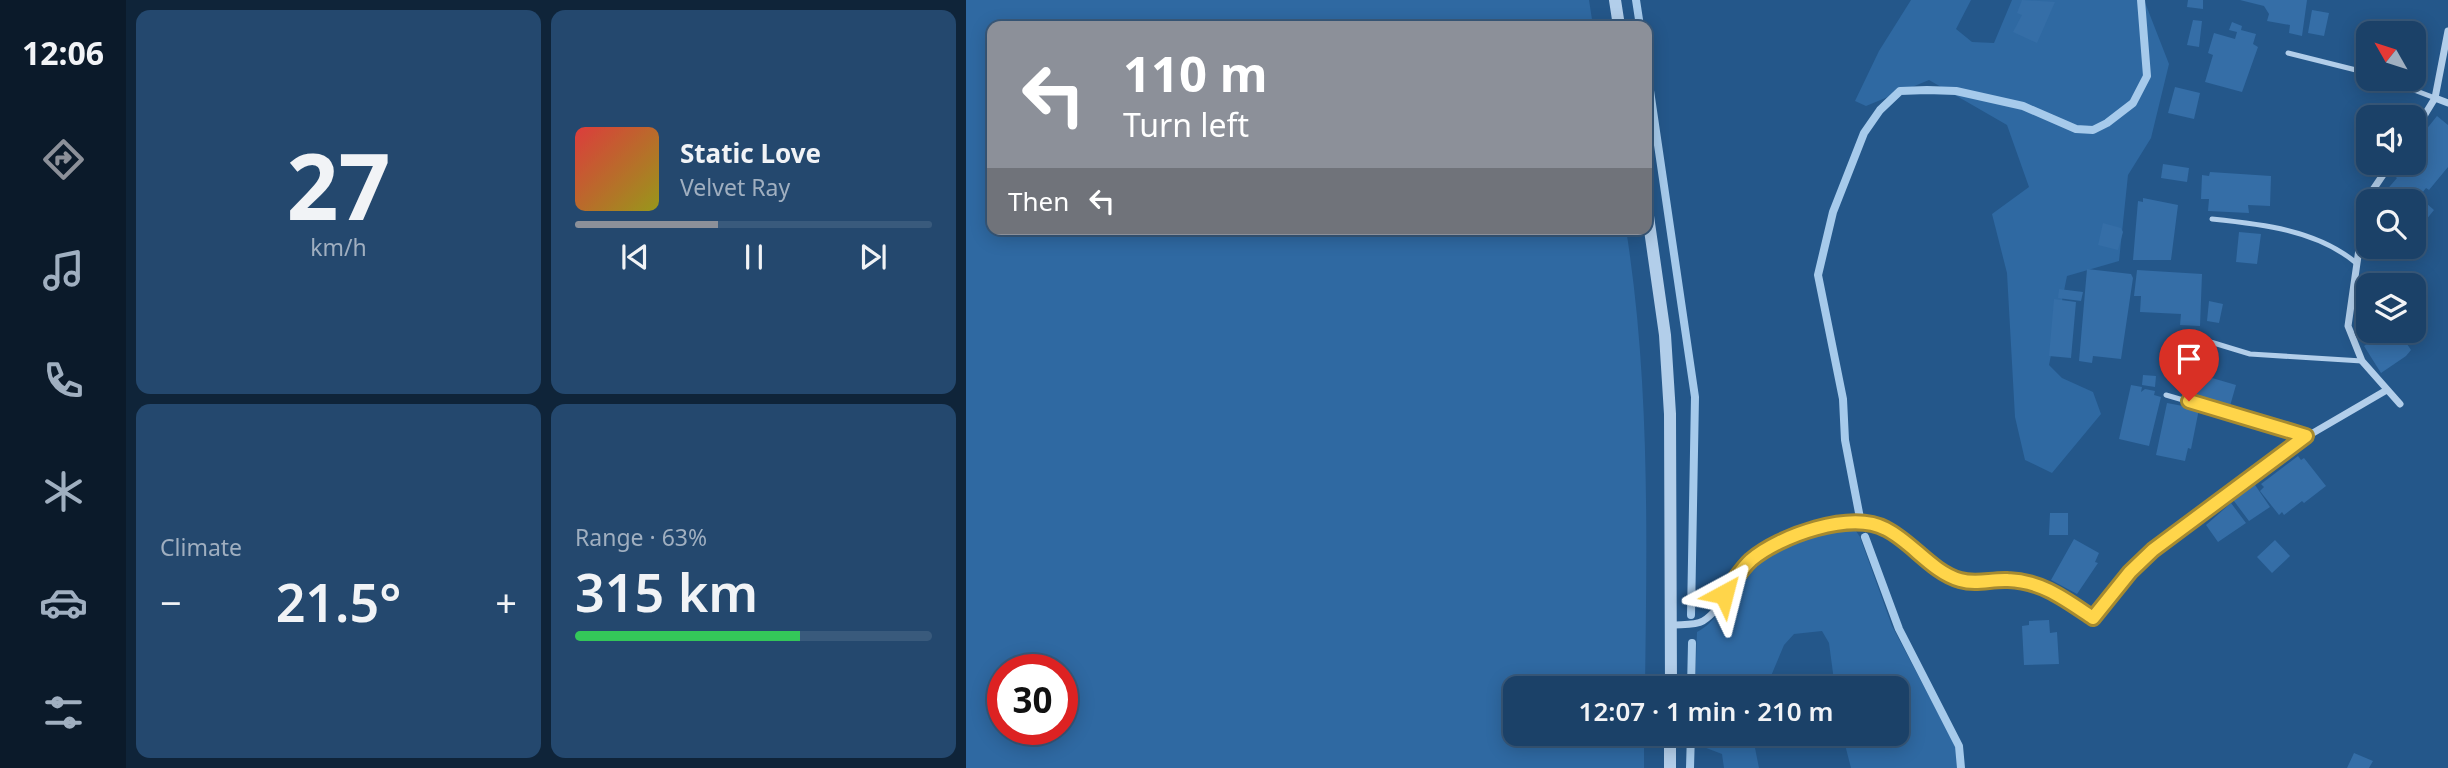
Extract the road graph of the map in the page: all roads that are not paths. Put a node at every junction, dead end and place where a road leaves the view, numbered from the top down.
1 (1615, 0) edge
2 (1618, 21) edge
3 (2448, 31) edge
4 (2288, 53) dead end
5 (2356, 70) edge
6 (2416, 91) edge
7 (2434, 98) junction
8 (2448, 103) edge
9 (2426, 112) edge
10 (2383, 175) edge
11 (2212, 219) dead end
12 (1651, 235) edge
13 (2355, 262) junction
14 (2194, 337) dead end
15 (2362, 360) junction
16 (2385, 391) junction
17 (2166, 395) dead end
18 (2400, 404) dead end
19 (2306, 436) junction
20 (1672, 625) junction
21 (1671, 676) edge
22 (1671, 746) edge
23 (1670, 768) edge

1 - 2 street
3 - 7 street
4 - 5 lane
6 - 7 lane
7 - 8 street
7 - 9 street
10 - 13 street
11 - 13 lane
12 - 20 street
13 - 15 street
14 - 15 lane
15 - 16 street
16 - 18 street
16 - 19 street
17 - 19 lane
19 - 20 street
20 - 21 street
22 - 23 street

